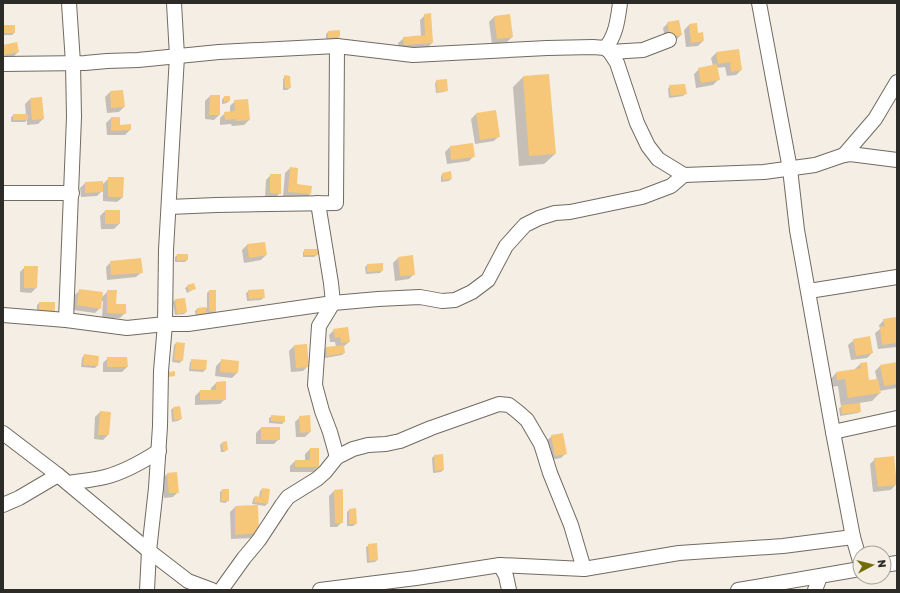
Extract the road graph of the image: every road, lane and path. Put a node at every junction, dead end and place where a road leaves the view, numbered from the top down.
1 (69, 3) edge
2 (174, 3) edge
3 (620, 3) edge
4 (759, 3) edge
5 (669, 40) dead end
6 (337, 46) junction
7 (608, 50) junction
8 (177, 56) junction
9 (73, 63) junction
10 (3, 64) edge
11 (897, 82) edge
12 (844, 155) junction
13 (897, 160) edge
14 (790, 169) junction
15 (684, 175) junction
16 (3, 193) edge
17 (72, 193) junction
18 (318, 203) junction
19 (169, 207) junction
20 (897, 277) edge
21 (809, 291) junction
22 (333, 304) junction
23 (3, 315) edge
24 (66, 320) junction
25 (165, 324) junction
26 (897, 418) edge
27 (833, 432) junction
28 (3, 433) edge
29 (159, 451) junction
30 (337, 457) junction
31 (63, 479) junction
32 (3, 505) edge
33 (853, 537) junction
34 (855, 545) edge
35 (149, 551) junction
36 (500, 565) junction
37 (584, 569) junction
38 (852, 571) edge
39 (820, 577) junction
40 (147, 590) edge
41 (212, 590) edge
42 (221, 590) edge
43 (320, 590) edge
44 (509, 590) edge
45 (738, 590) edge
46 (815, 590) edge

1 - 9 street
2 - 8 street
3 - 7 street
4 - 14 street
5 - 7 street
6 - 7 street
6 - 8 street
6 - 18 street
7 - 15 street
8 - 9 street
8 - 19 street
9 - 10 street
9 - 17 street
11 - 12 street
12 - 13 street
12 - 14 street
14 - 15 street
14 - 21 street
15 - 22 street
16 - 17 street
17 - 24 street
18 - 19 street
18 - 22 street
19 - 25 street
20 - 21 street
21 - 27 street
22 - 25 street
22 - 30 street
23 - 24 street
24 - 25 street
25 - 29 street
26 - 27 street
27 - 33 street
28 - 31 street
29 - 31 street
29 - 35 street
30 - 37 street
30 - 42 street
31 - 32 street
31 - 35 street
33 - 34 street
33 - 37 street
35 - 40 street
35 - 41 street
36 - 37 street
36 - 43 street
36 - 44 street
38 - 39 street
39 - 45 street
39 - 46 street

